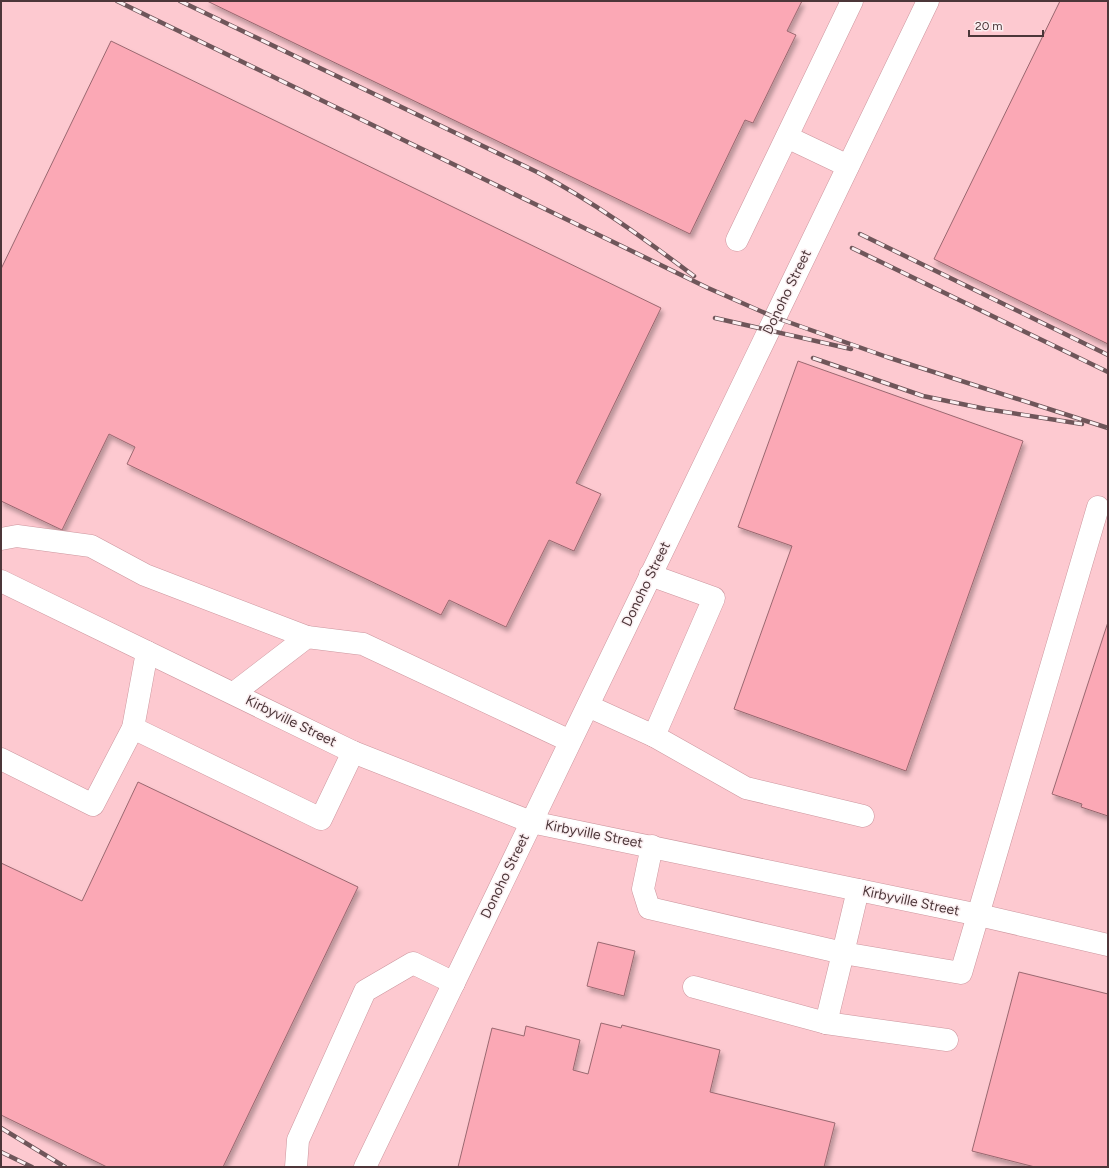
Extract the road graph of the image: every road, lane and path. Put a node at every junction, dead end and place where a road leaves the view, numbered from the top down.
1 (852, 1) edge
2 (928, 1) edge
3 (787, 137) junction
4 (848, 166) junction
5 (737, 240) dead end
6 (1098, 507) dead end
7 (1, 539) edge
8 (650, 575) junction
9 (1, 581) edge
10 (307, 637) junction
11 (147, 652) junction
12 (234, 693) junction
13 (588, 706) junction
14 (133, 728) junction
15 (654, 736) junction
16 (570, 741) junction
17 (353, 752) junction
18 (1, 759) edge
19 (863, 816) dead end
20 (531, 822) junction
21 (652, 846) junction
22 (858, 890) junction
23 (979, 915) junction
24 (1108, 946) edge
25 (843, 952) junction
26 (454, 983) junction
27 (694, 986) dead end
28 (826, 1024) junction
29 (947, 1040) dead end
30 (296, 1167) edge
31 (365, 1167) edge

1 - 3 street
2 - 4 street, Donoho Street
3 - 4 street
3 - 5 street
4 - 8 street, Donoho Street
6 - 23 street
7 - 10 street
8 - 13 street, Donoho Street
8 - 15 street
9 - 11 street, Kirbyville Street
10 - 12 street
10 - 16 street
11 - 12 street, Kirbyville Street
11 - 14 street
12 - 17 street, Kirbyville Street
13 - 15 street
13 - 16 street, Donoho Street
14 - 17 street
14 - 18 street
15 - 19 street
16 - 20 street, Donoho Street
17 - 20 street, Kirbyville Street
20 - 21 street, Kirbyville Street
20 - 26 street, Donoho Street
21 - 22 street, Kirbyville Street
21 - 25 street
22 - 23 street, Kirbyville Street
22 - 25 street
23 - 24 street, Kirbyville Street
23 - 25 street
25 - 28 street
26 - 30 street
26 - 31 street, Donoho Street
27 - 28 street
28 - 29 street

